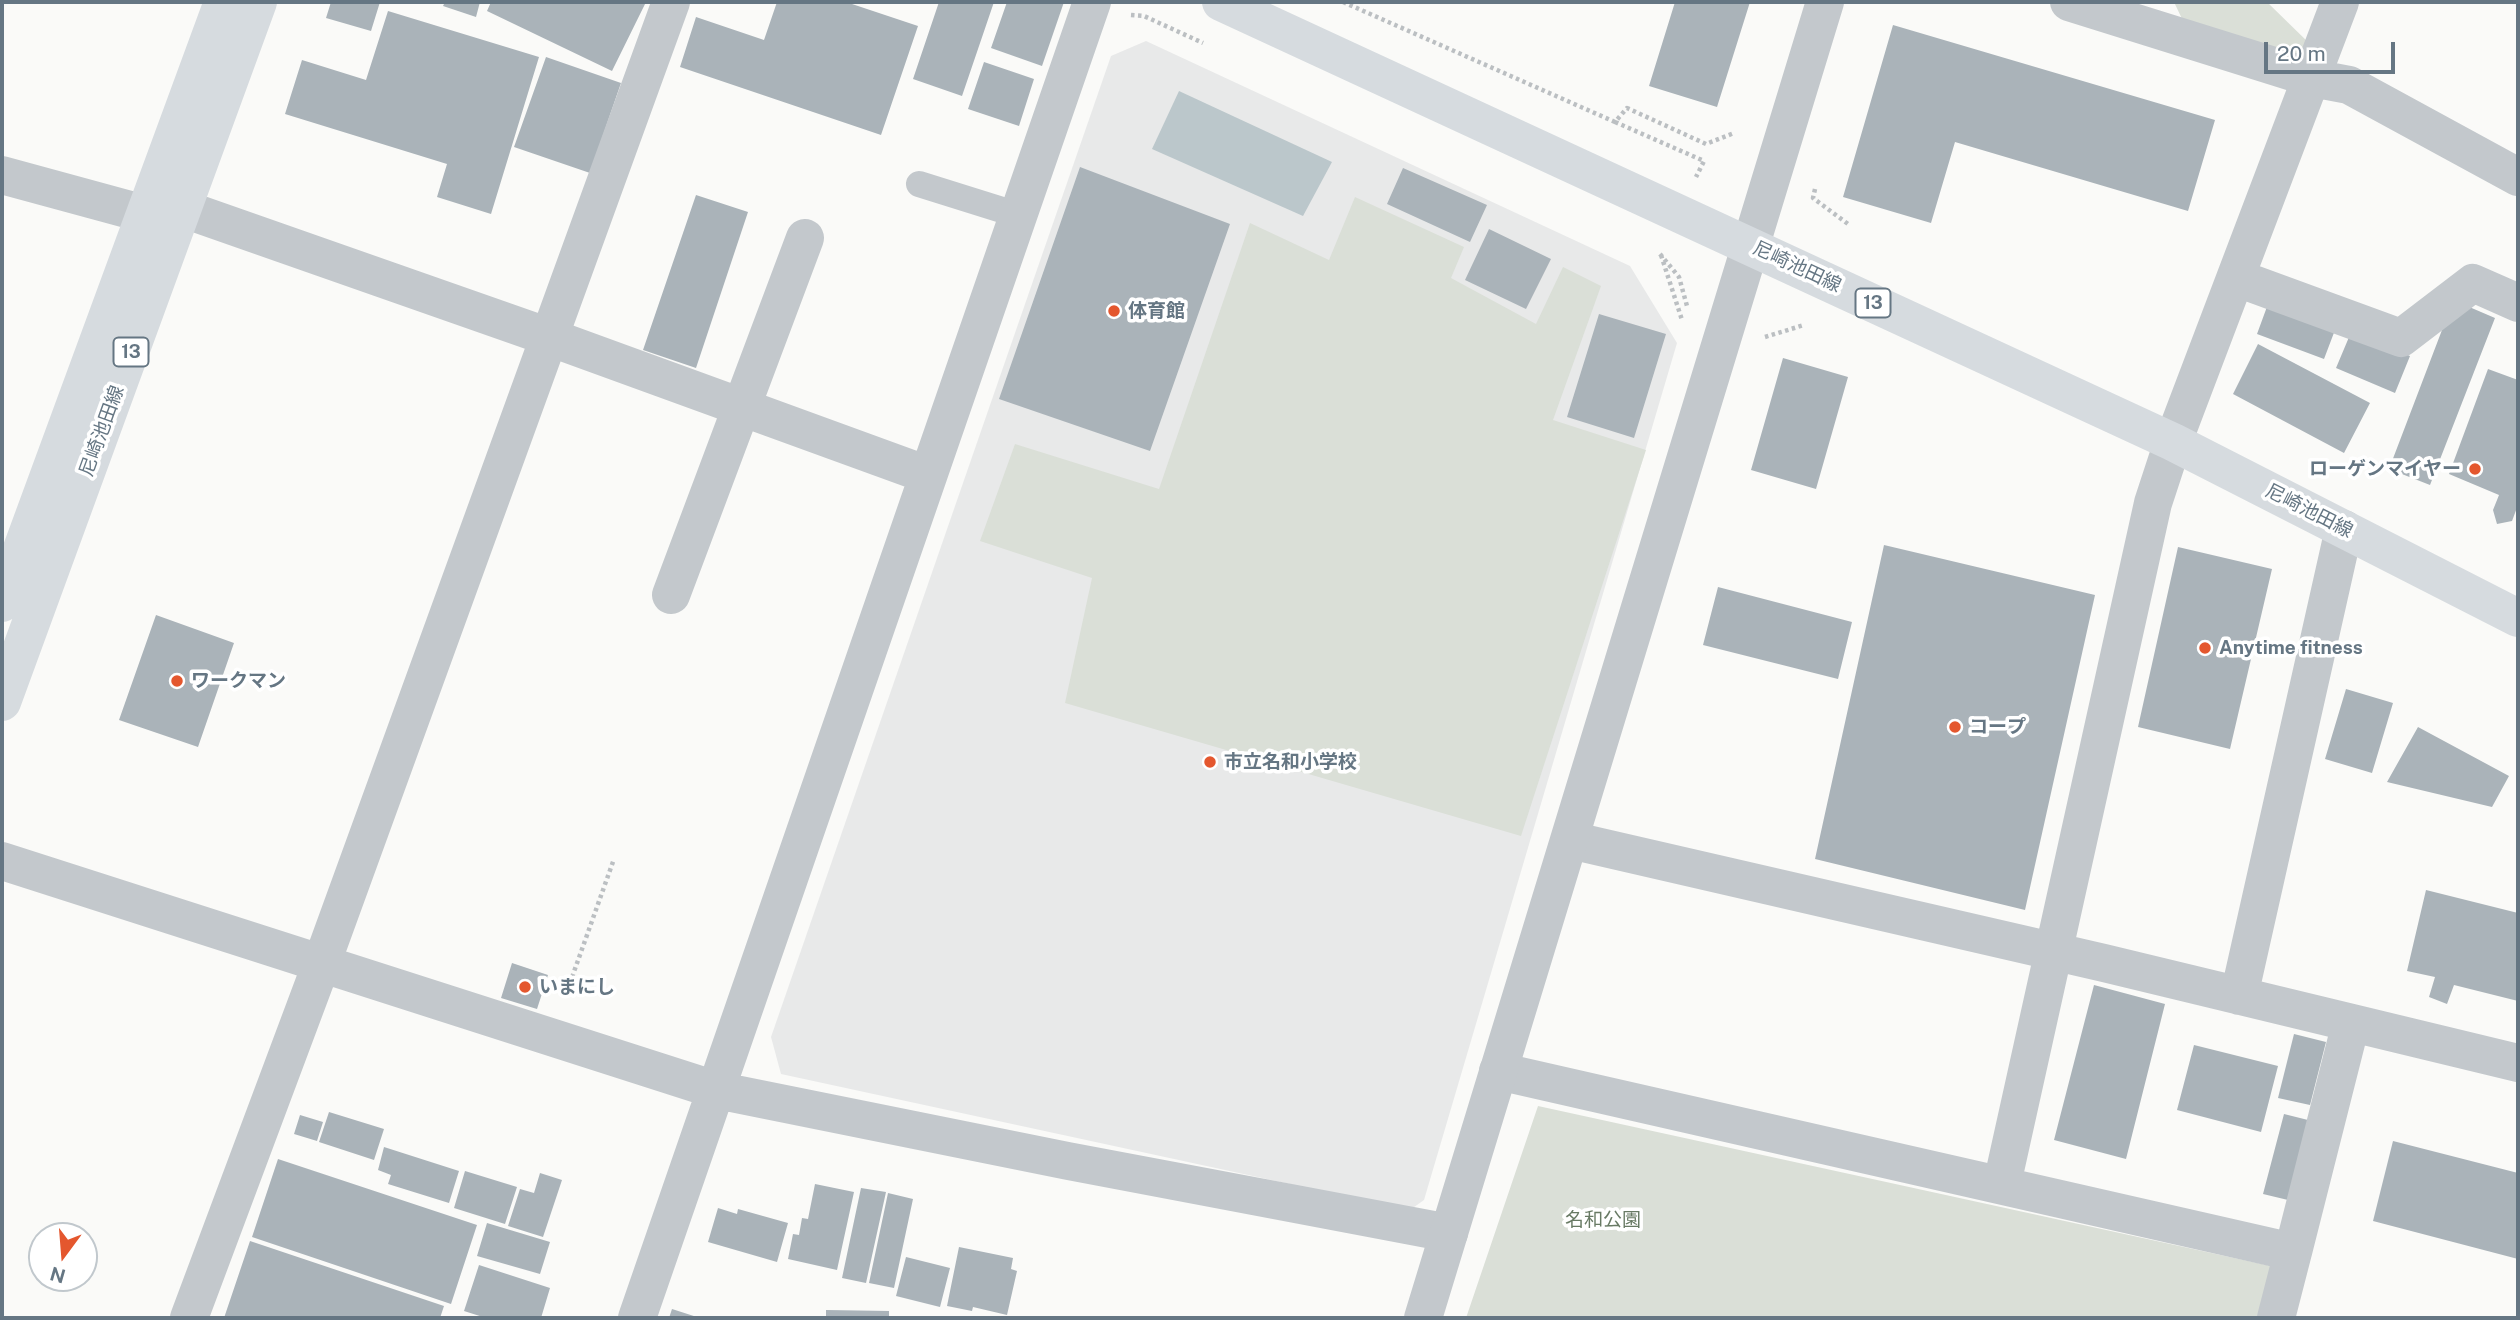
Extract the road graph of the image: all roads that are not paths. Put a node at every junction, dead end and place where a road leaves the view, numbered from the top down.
1 (223, 2) edge
2 (258, 2) edge
3 (671, 2) edge
4 (1221, 2) edge
5 (1825, 2) edge
6 (2069, 2) edge
7 (2340, 2) edge
8 (1106, 8) edge
9 (2157, 15) edge
10 (2312, 78) junction
11 (2, 175) edge
12 (2518, 177) edge
13 (919, 184) dead end
14 (184, 209) junction
15 (145, 214) junction
16 (1018, 215) junction
17 (805, 237) dead end
18 (1749, 246) junction
19 (2237, 278) junction
20 (2518, 303) edge
21 (549, 337) junction
22 (743, 408) junction
23 (2173, 442) junction
24 (928, 475) junction
25 (2344, 528) junction
26 (671, 595) dead end
27 (2, 603) edge
28 (2518, 618) edge
29 (2, 702) edge
30 (1570, 840) junction
31 (2, 861) edge
32 (2053, 952) junction
33 (321, 965) junction
34 (2239, 996) junction
35 (2351, 1023) junction
36 (2518, 1063) edge
37 (1498, 1071) junction
38 (716, 1090) junction
39 (2002, 1184) junction
40 (1449, 1233) junction
41 (2293, 1252) junction
42 (190, 1318) edge
43 (637, 1318) edge
44 (1423, 1318) edge
45 (2276, 1318) edge

1 - 15 main road, 尼崎池田線 / 13
2 - 14 main road, 尼崎池田線 / 13
3 - 21 street
4 - 18 main road, 尼崎池田線 / 13
5 - 18 street
6 - 9 street
7 - 10 street
8 - 16 street
9 - 10 street
10 - 12 street
10 - 19 street
11 - 15 street
13 - 16 lane
14 - 21 street
14 - 29 main road, 尼崎池田線 / 13
15 - 27 main road, 尼崎池田線 / 13
16 - 24 street
17 - 22 street
18 - 23 main road, 尼崎池田線 / 13
18 - 30 street
19 - 20 street
19 - 23 street
21 - 22 street
21 - 33 street
22 - 24 street
22 - 26 street
23 - 25 main road, 尼崎池田線 / 13
23 - 32 street
24 - 38 street
25 - 28 main road, 尼崎池田線 / 13
25 - 34 street
30 - 32 street
30 - 37 street
31 - 33 street
32 - 34 street
32 - 39 street
33 - 38 street
33 - 42 street
34 - 35 street
35 - 36 street
35 - 41 street
37 - 39 street
37 - 40 street
38 - 40 street
38 - 43 street
39 - 41 street
40 - 44 street
41 - 45 street

